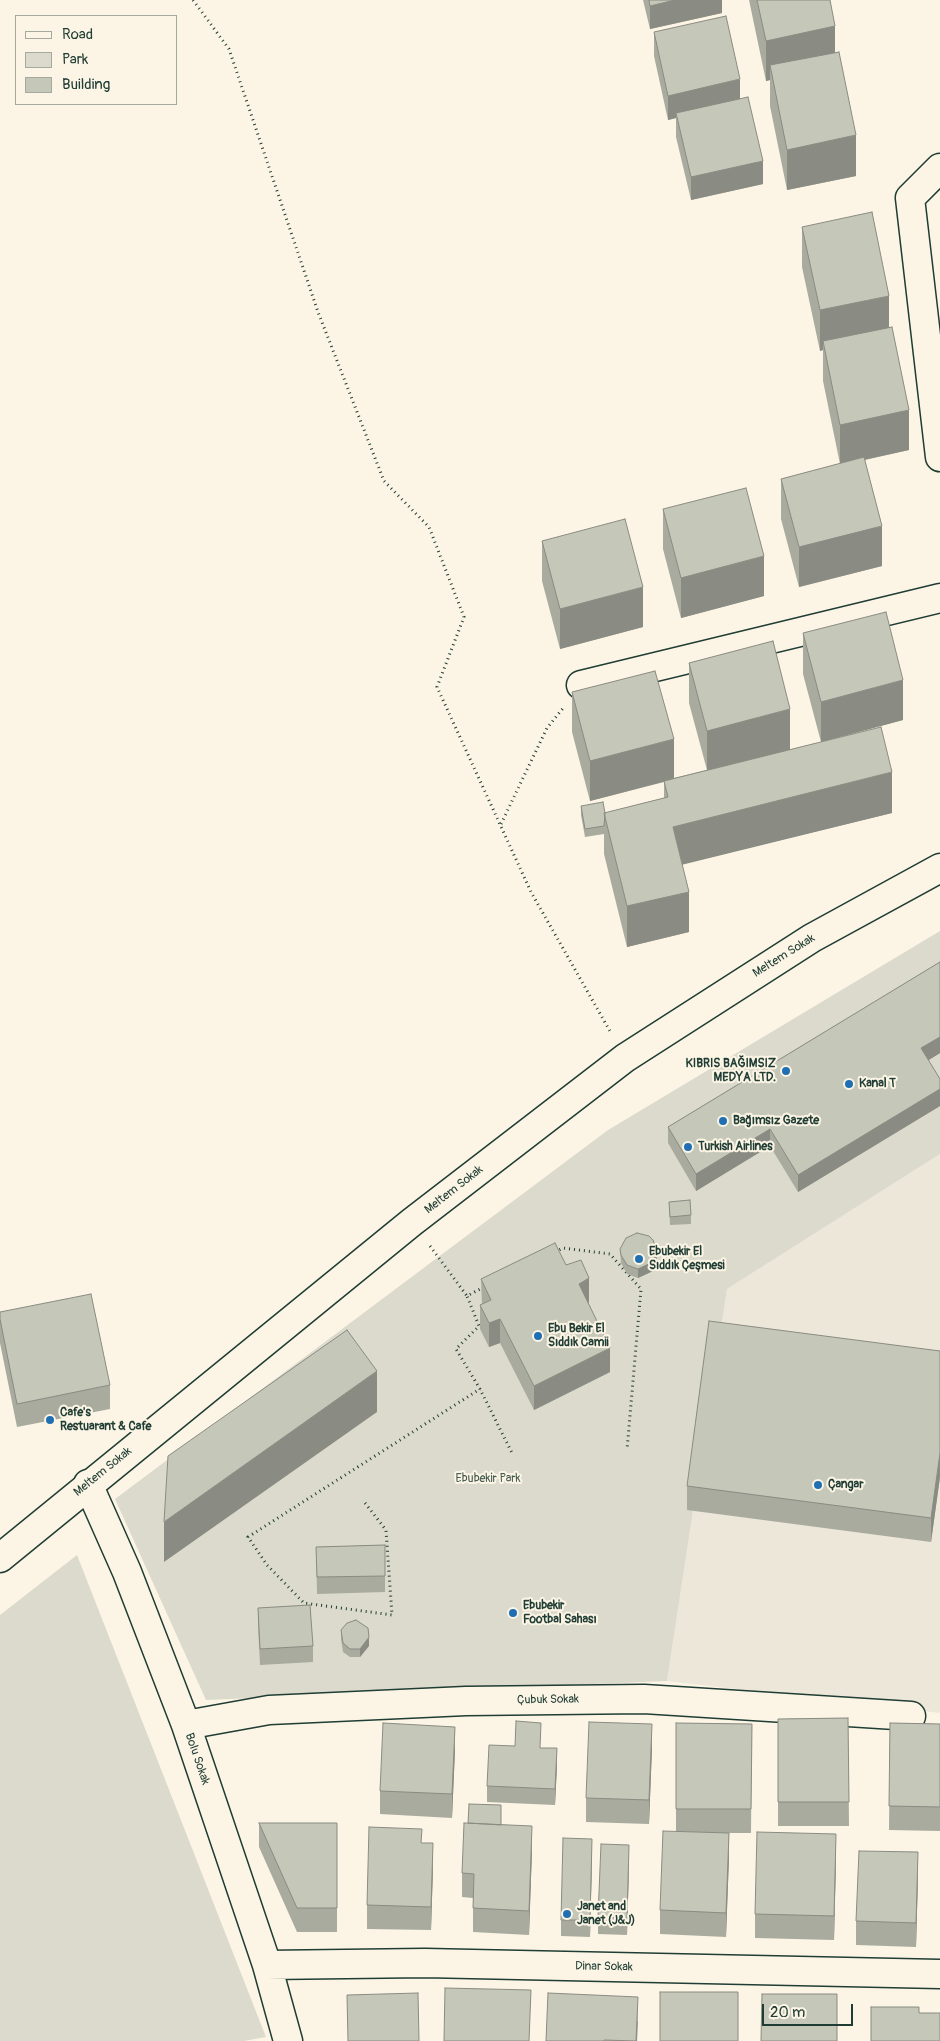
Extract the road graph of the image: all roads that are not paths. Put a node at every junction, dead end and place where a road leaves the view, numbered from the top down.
1 (940, 168) edge
2 (940, 457) edge
3 (940, 598) edge
4 (581, 685) road end
5 (940, 868) edge
6 (88, 1484) junction
7 (0, 1558) edge
8 (911, 1716) dead end
9 (186, 1725) junction
10 (268, 1965) junction
11 (940, 1974) edge
12 (288, 2041) edge

1 - 2 street
3 - 4 street
5 - 6 street, Meltem Sokak
6 - 7 street, Meltem Sokak
6 - 9 street, Bolu Sokak
8 - 9 street, Çubuk Sokak
9 - 10 street, Bolu Sokak
10 - 11 street, Dinar Sokak
10 - 12 street, Bolu Sokak

